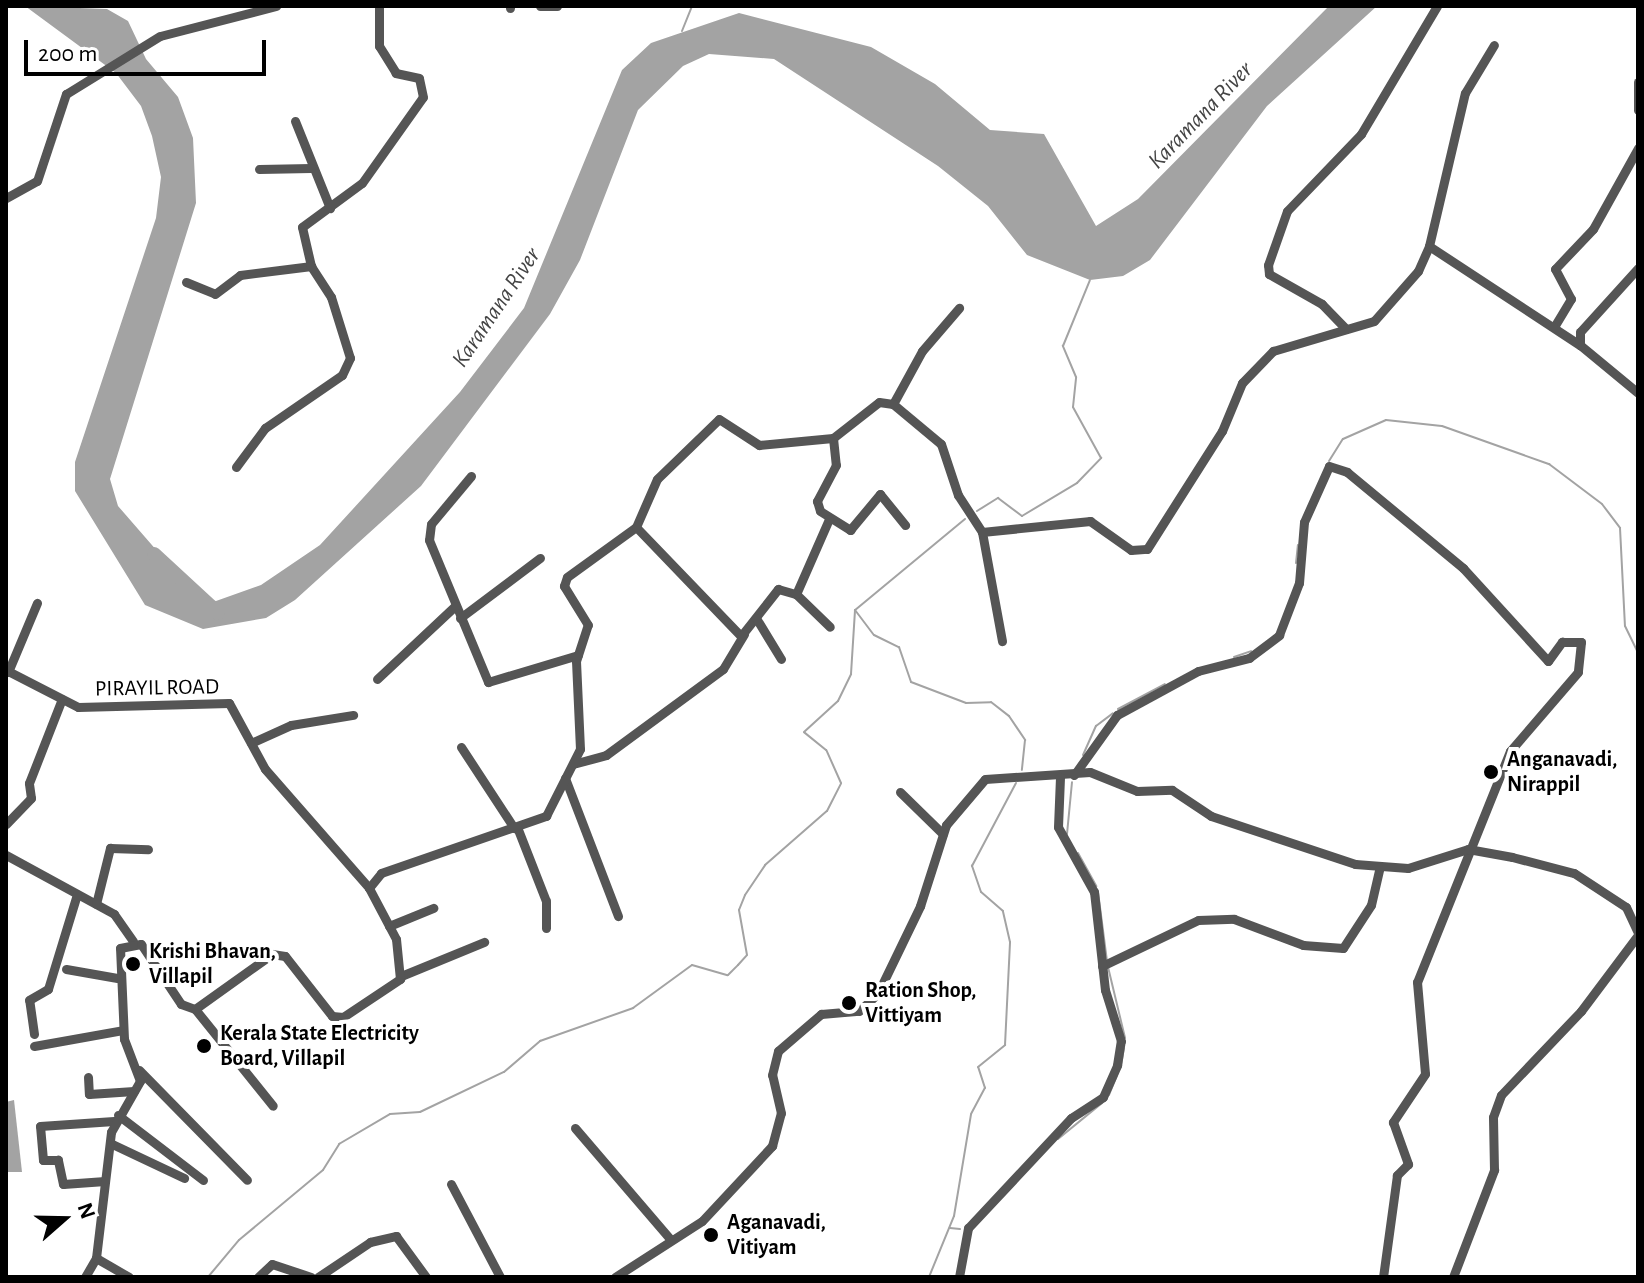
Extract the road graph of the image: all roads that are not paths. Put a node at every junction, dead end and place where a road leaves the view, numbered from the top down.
1 (276, 6) edge
2 (379, 6) edge
3 (540, 6) edge
4 (557, 6) edge
5 (1437, 6) edge
6 (1494, 45) dead end
7 (1638, 82) edge
8 (1638, 110) edge
9 (295, 121) dead end
10 (1638, 148) edge
11 (311, 168) junction
12 (259, 169) dead end
13 (6, 198) edge
14 (330, 208) junction
15 (1429, 246) junction
16 (311, 266) junction
17 (1638, 268) edge
18 (186, 282) dead end
19 (959, 308) dead end
20 (1554, 327) junction
21 (1346, 329) junction
22 (1580, 345) junction
23 (1638, 393) edge
24 (893, 404) junction
25 (833, 438) junction
26 (236, 467) dead end
27 (471, 476) dead end
28 (829, 519) junction
29 (905, 525) dead end
30 (636, 527) junction
31 (982, 532) junction
32 (540, 558) dead end
33 (796, 594) junction
34 (37, 603) dead end
35 (455, 606) junction
36 (460, 618) junction
37 (756, 618) junction
38 (830, 627) dead end
39 (744, 634) junction
40 (1002, 641) dead end
41 (578, 655) junction
42 (781, 659) dead end
43 (7, 671) edge
44 (377, 679) dead end
45 (62, 699) junction
46 (353, 715) dead end
47 (251, 743) junction
48 (461, 747) dead end
49 (573, 764) junction
50 (1074, 775) junction
51 (1060, 777) junction
52 (565, 778) junction
53 (900, 792) dead end
54 (6, 824) edge
55 (515, 828) junction
56 (943, 834) junction
57 (148, 849) dead end
58 (1468, 849) junction
59 (6, 855) edge
60 (1380, 866) junction
61 (369, 888) junction
62 (77, 894) junction
63 (96, 904) junction
64 (433, 908) dead end
65 (618, 916) dead end
66 (389, 926) junction
67 (546, 928) dead end
68 (1638, 934) edge
69 (133, 941) junction
70 (484, 942) dead end
71 (1106, 964) junction
72 (66, 969) dead end
73 (401, 976) junction
74 (117, 978) junction
75 (195, 1009) junction
76 (123, 1030) junction
77 (34, 1034) dead end
78 (34, 1046) dead end
79 (139, 1070) junction
80 (88, 1077) dead end
81 (134, 1091) junction
82 (273, 1106) dead end
83 (116, 1118) junction
84 (575, 1128) dead end
85 (110, 1143) junction
86 (184, 1178) dead end
87 (203, 1180) dead end
88 (247, 1180) dead end
89 (105, 1181) junction
90 (451, 1184) dead end
91 (670, 1239) junction
92 (96, 1258) junction
93 (85, 1277) edge
94 (129, 1277) edge
95 (258, 1277) edge
96 (311, 1277) edge
97 (318, 1277) edge
98 (426, 1277) edge
99 (500, 1277) edge
100 (615, 1277) edge
101 (959, 1277) edge
102 (1383, 1277) edge
103 (1453, 1277) edge

1 - 13 street
2 - 14 street
3 - 4 street
5 - 21 street
6 - 15 street
7 - 8 street
9 - 11 street
10 - 20 street
11 - 12 street
11 - 14 street
14 - 16 street
15 - 20 street
15 - 21 street
16 - 18 street
16 - 26 street
17 - 22 street
19 - 24 street
20 - 22 street
21 - 31 street
22 - 23 street
24 - 25 street
24 - 31 street
25 - 28 street
25 - 30 street
27 - 35 street
28 - 29 street
28 - 33 street
30 - 39 street
30 - 41 street
31 - 40 street
32 - 36 street
33 - 37 street
33 - 38 street
34 - 43 street
35 - 36 street
35 - 44 street
36 - 41 street
37 - 39 street
37 - 42 street
39 - 49 street
41 - 49 street
43 - 45 street, PIRAYIL ROAD
45 - 47 street, PIRAYIL ROAD
45 - 54 street
46 - 47 street
47 - 61 street, PIRAYIL ROAD
48 - 55 street
49 - 52 street
50 - 51 street
50 - 58 street
50 - 60 street
51 - 56 street
51 - 71 street
52 - 55 street
52 - 65 street
53 - 56 street
55 - 61 street
55 - 67 street
56 - 91 street
57 - 63 street
58 - 60 street
58 - 68 street
58 - 102 street
59 - 62 street
60 - 71 street
61 - 66 street, PIRAYIL ROAD
62 - 63 street
62 - 77 street
63 - 69 street
64 - 66 street
66 - 73 street, PIRAYIL ROAD
68 - 103 street
69 - 74 street
69 - 75 street
70 - 73 street
71 - 101 street
72 - 74 street
73 - 75 street
74 - 76 street
75 - 82 street
76 - 78 street
76 - 79 street
79 - 81 street
79 - 88 street
80 - 81 street
81 - 83 street
83 - 85 street
83 - 87 street
83 - 89 street
84 - 91 street
85 - 86 street
85 - 89 street
89 - 92 street
90 - 99 street
91 - 100 street
92 - 93 street
92 - 94 street
95 - 96 street
97 - 98 street

